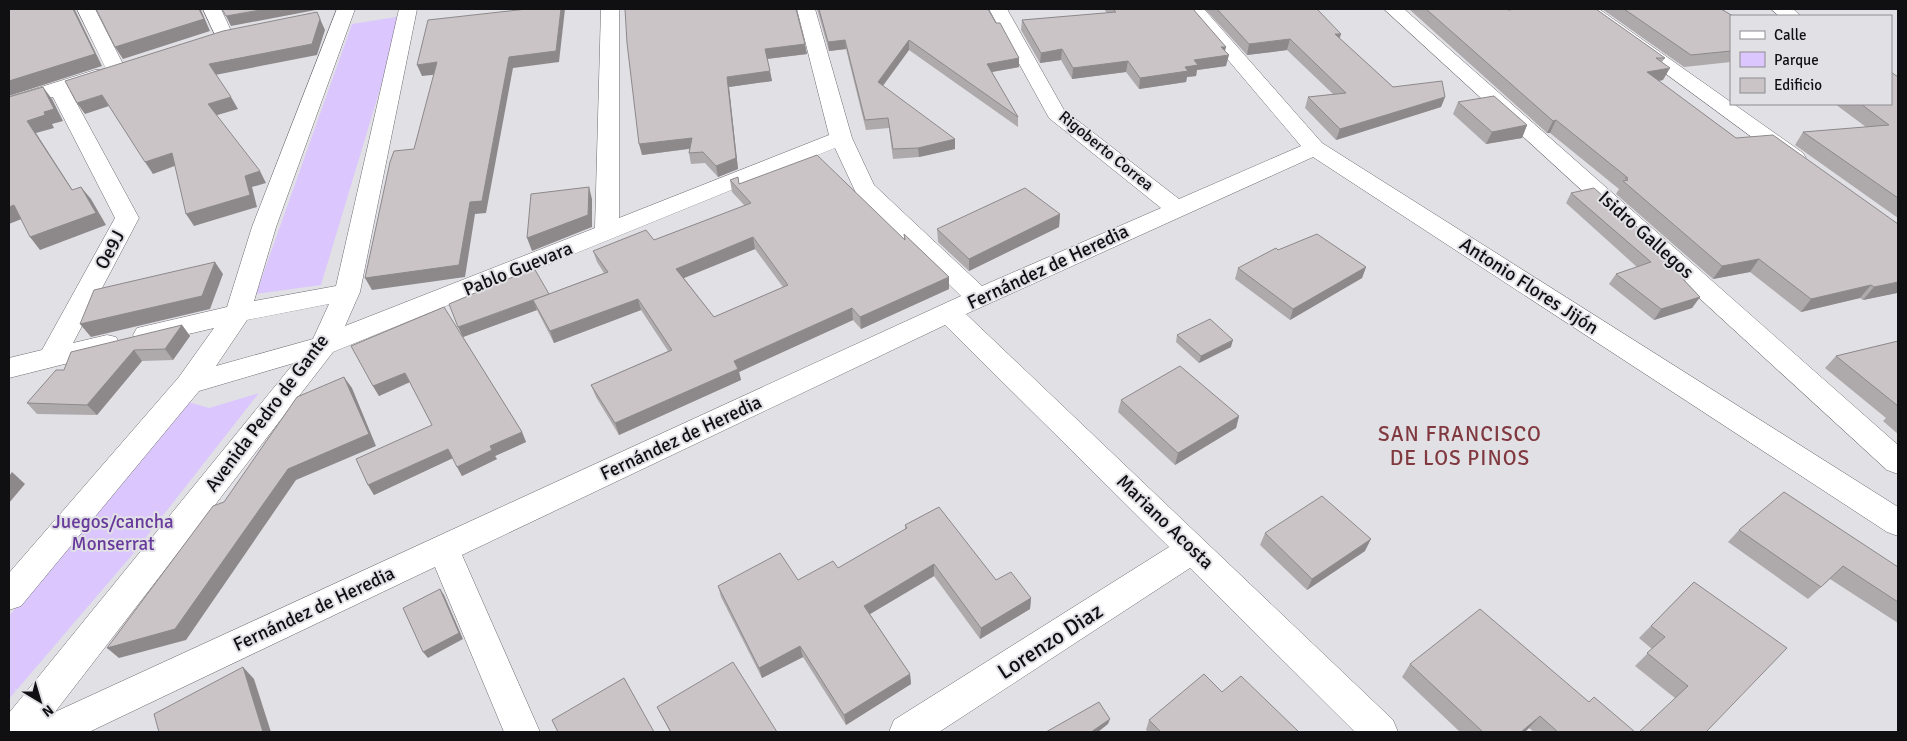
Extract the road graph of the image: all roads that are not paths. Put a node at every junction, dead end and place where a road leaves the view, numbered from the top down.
1 (86, 9) edge
2 (212, 9) edge
3 (408, 9) edge
4 (610, 9) edge
5 (806, 9) edge
6 (998, 9) edge
7 (1194, 9) edge
8 (1393, 9) edge
9 (1587, 9) edge
10 (344, 11) edge
11 (225, 36) edge
12 (59, 88) junction
13 (9, 104) edge
14 (841, 138) junction
15 (1314, 148) junction
16 (1810, 169) edge
17 (1177, 209) junction
18 (606, 233) junction
19 (347, 292) junction
20 (979, 298) junction
21 (238, 312) junction
22 (949, 313) junction
23 (324, 345) junction
24 (52, 357) junction
25 (9, 368) edge
26 (189, 384) junction
27 (1898, 462) edge
28 (1898, 523) edge
29 (443, 548) junction
30 (1193, 549) junction
31 (9, 596) edge
32 (16, 732) edge
33 (50, 732) edge
34 (522, 732) edge
35 (907, 732) edge
36 (1380, 732) edge

1 - 12 street
2 - 11 street
3 - 19 street, Avenida Pedro de Gante
4 - 18 street
5 - 14 street
6 - 17 street, Rigoberto Correa
7 - 15 street, Antonio Flores Jijón
8 - 27 street, Isidro Gallegos
9 - 16 street
10 - 21 street
12 - 13 street
12 - 24 street, Oe9J
14 - 18 street, Pablo Guevara
14 - 20 street
15 - 17 street, Fernández de Heredia
15 - 28 street, Antonio Flores Jijón
17 - 20 street, Fernández de Heredia
18 - 23 street, Pablo Guevara
19 - 21 street
19 - 23 street, Avenida Pedro de Gante
20 - 22 street, Fernández de Heredia
21 - 24 street
21 - 26 street
22 - 29 street, Fernández de Heredia
22 - 30 street, Mariano Acosta
23 - 26 street, Pablo Guevara
23 - 32 street, Avenida Pedro de Gante
24 - 25 street
26 - 31 street
29 - 33 street, Fernández de Heredia
29 - 34 street
30 - 35 street, Lorenzo Diaz
30 - 36 street, Mariano Acosta

